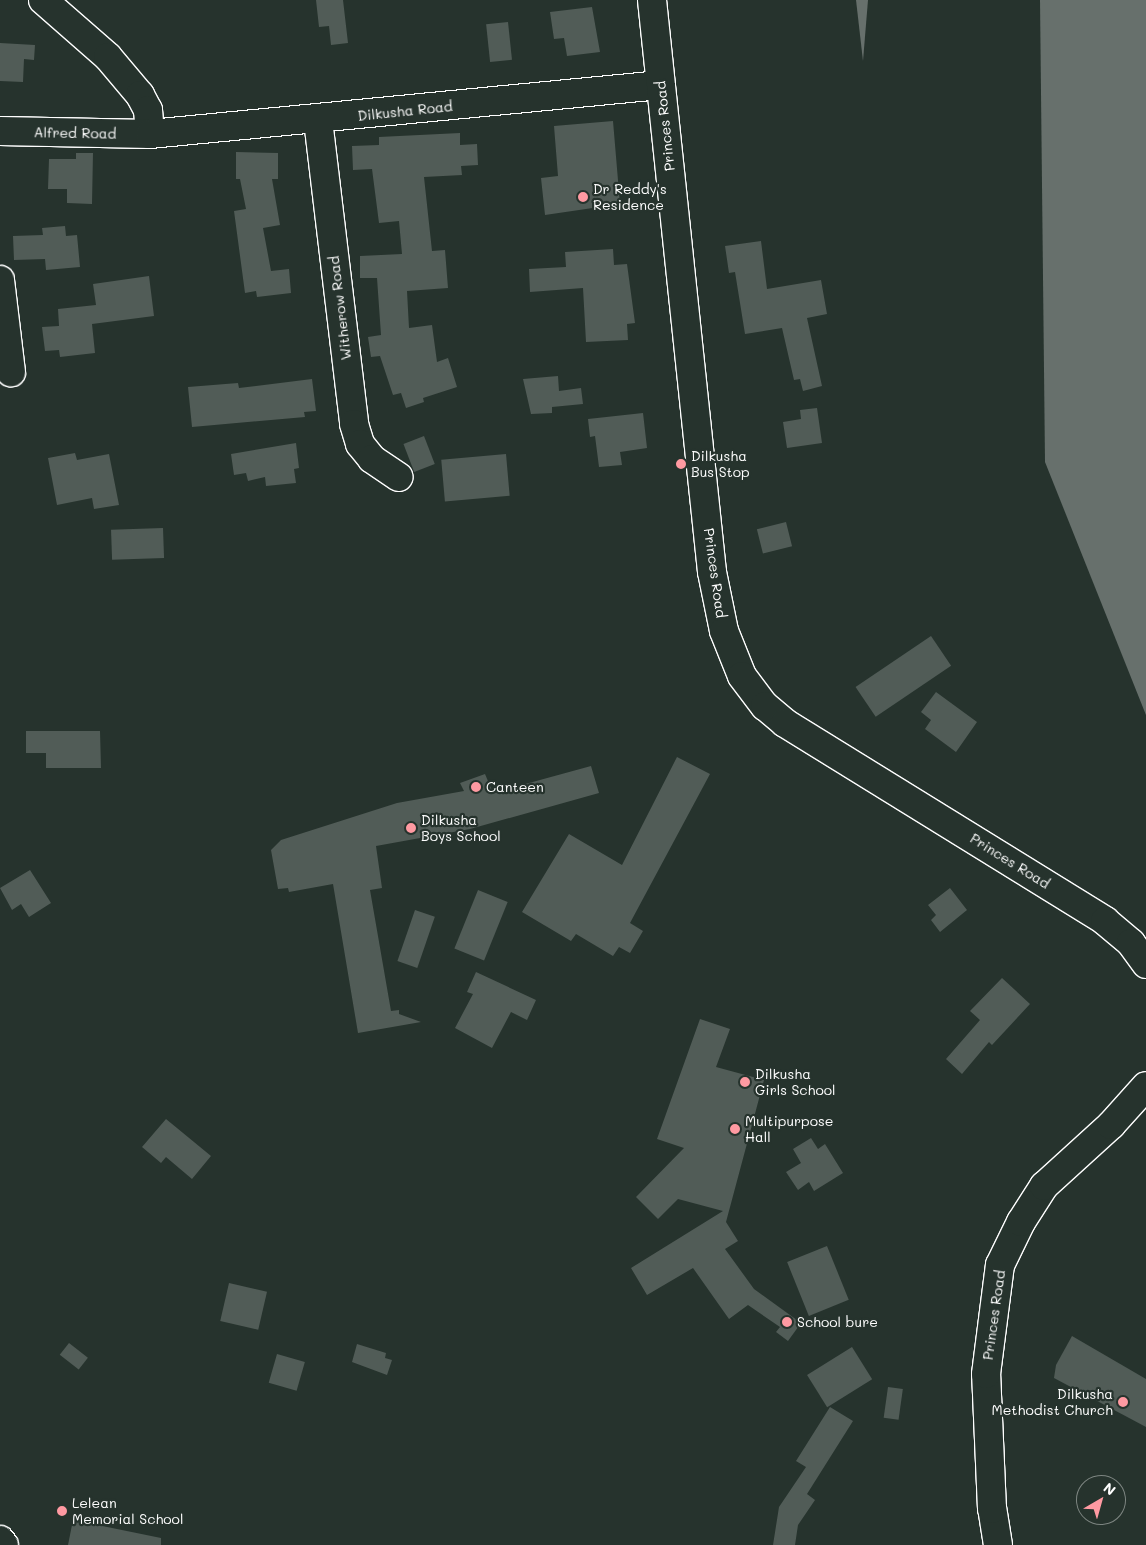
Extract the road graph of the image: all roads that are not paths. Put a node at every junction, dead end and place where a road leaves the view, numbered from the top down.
1 (43, 0) edge
2 (652, 0) edge
3 (661, 85) junction
4 (318, 120) junction
5 (0, 131) edge
6 (150, 134) junction
7 (0, 280) edge
8 (11, 372) dead end
9 (399, 477) dead end
10 (1146, 964) edge
11 (1146, 1086) edge
12 (0, 1540) edge
13 (995, 1543) edge
14 (4, 1545) edge

1 - 6 main road
2 - 3 main road, Princes Road
3 - 4 main road, Dilkusha Road
3 - 10 main road, Princes Road
4 - 6 main road, Dilkusha Road
4 - 9 main road, Witherow Road
5 - 6 main road, Alfred Road
7 - 8 main road
11 - 13 main road, Princes Road
12 - 14 main road

